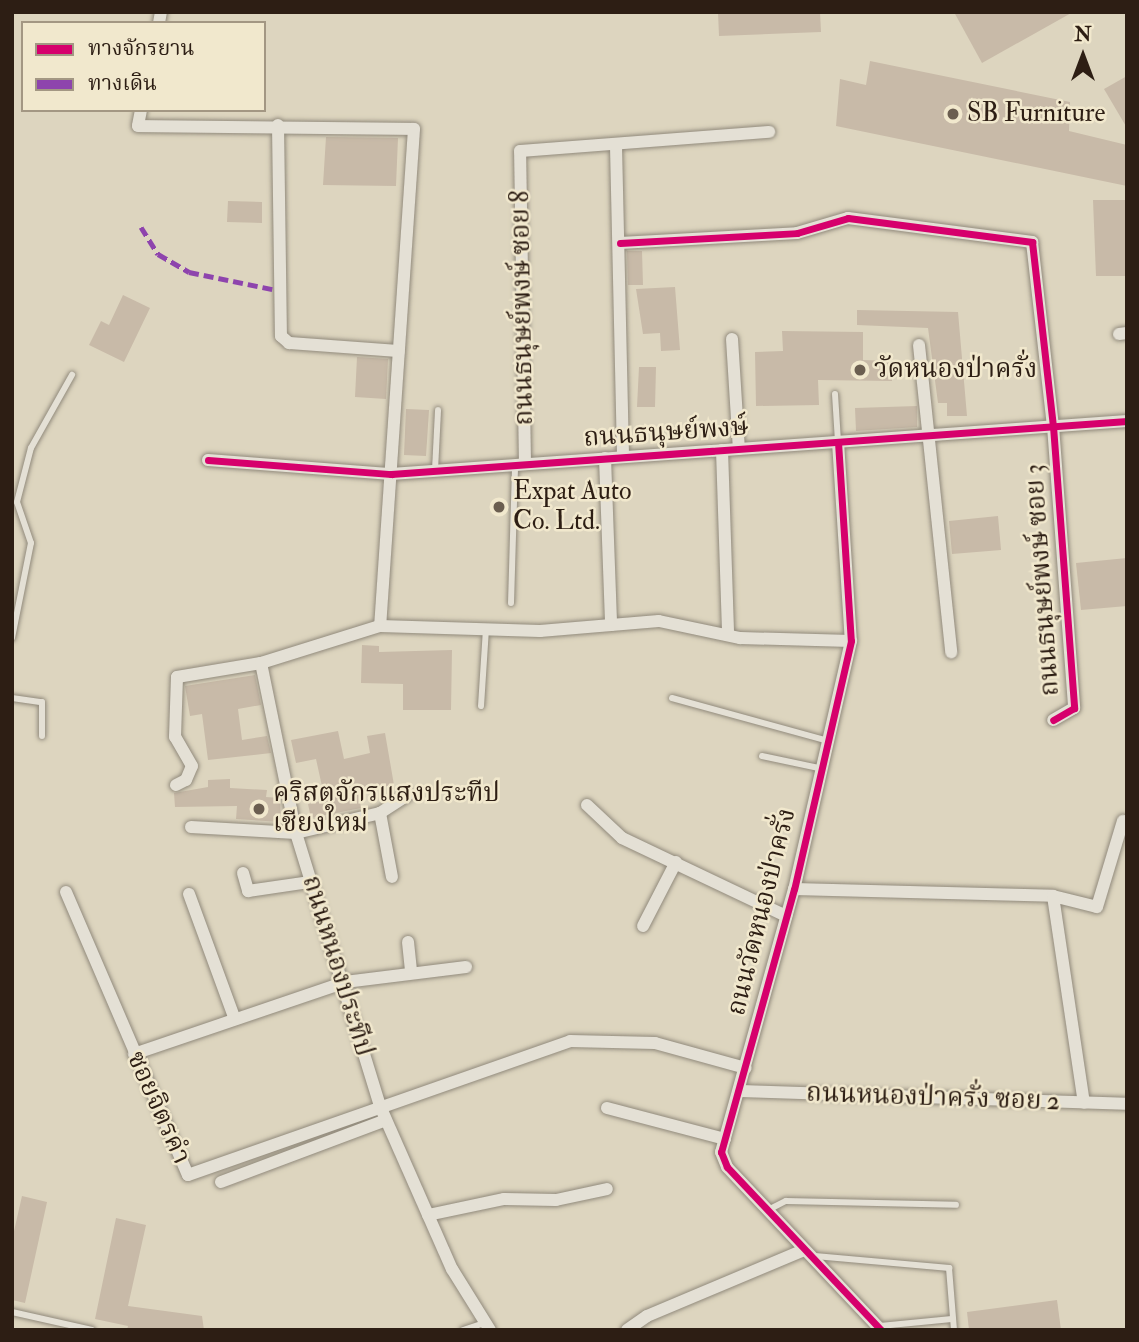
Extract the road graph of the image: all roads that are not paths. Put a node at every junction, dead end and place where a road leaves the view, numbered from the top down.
1 (141, 112) edge
2 (278, 125) junction
3 (769, 132) dead end
4 (616, 146) junction
5 (620, 243) junction
6 (732, 339) dead end
7 (919, 345) dead end
8 (398, 351) junction
9 (72, 375) dead end
10 (835, 394) dead end
11 (438, 410) dead end
12 (1127, 421) edge
13 (1053, 426) junction
14 (926, 435) junction
15 (838, 442) junction
16 (739, 449) junction
17 (722, 450) junction
18 (623, 457) junction
19 (605, 458) junction
20 (208, 460) dead end
21 (520, 464) junction
22 (435, 470) junction
23 (391, 474) junction
24 (511, 603) dead end
25 (611, 625) junction
26 (380, 626) junction
27 (486, 629) junction
28 (728, 635) junction
29 (12, 638) edge
30 (851, 641) junction
31 (951, 652) dead end
32 (261, 663) junction
33 (12, 698) edge
34 (672, 698) dead end
35 (481, 706) dead end
36 (1053, 720) dead end
37 (41, 736) dead end
38 (825, 740) junction
39 (762, 756) dead end
40 (819, 768) junction
41 (176, 785) dead end
42 (408, 795) dead end
43 (587, 806) dead end
44 (380, 813) junction
45 (1123, 821) dead end
46 (191, 827) dead end
47 (296, 834) junction
48 (676, 862) junction
49 (243, 873) dead end
50 (392, 877) dead end
51 (310, 882) junction
52 (794, 889) junction
53 (66, 892) dead end
54 (189, 894) dead end
55 (1053, 896) junction
56 (786, 916) junction
57 (643, 926) dead end
58 (408, 942) dead end
59 (466, 967) dead end
60 (411, 973) junction
61 (345, 982) junction
62 (234, 1017) junction
63 (134, 1054) junction
64 (746, 1068) junction
65 (739, 1091) junction
66 (1084, 1103) junction
67 (1127, 1104) edge
68 (380, 1106) junction
69 (607, 1108) dead end
70 (386, 1120) junction
71 (725, 1139) junction
72 (221, 1182) dead end
73 (607, 1189) dead end
74 (956, 1205) dead end
75 (767, 1210) junction
76 (428, 1215) junction
77 (807, 1253) junction
78 (12, 1312) edge
79 (952, 1319) junction
80 (54, 1321) junction
81 (488, 1326) edge
82 (875, 1327) edge
83 (52, 1330) edge
84 (92, 1330) edge
85 (463, 1330) edge
86 (627, 1330) edge
87 (954, 1330) edge

1 - 2 street
2 - 8 street
2 - 8 street
3 - 4 street
4 - 5 street
4 - 21 street, ถนนธนุษย์พงษ์ ซอย 8
5 - 13 street
5 - 18 street
6 - 16 street
7 - 14 street
8 - 23 street
9 - 29 lane
10 - 15 lane
11 - 22 lane
12 - 13 street, ถนนธนุษย์พงษ์
13 - 14 street, ถนนธนุษย์พงษ์
13 - 36 street, ถนนธนุษย์พงษ์ ซอย 3
14 - 15 street, ถนนธนุษย์พงษ์
14 - 31 street
15 - 16 street, ถนนธนุษย์พงษ์
15 - 30 street, ถนนวัดหนองป่าครั่ง
16 - 17 street, ถนนธนุษย์พงษ์
17 - 18 street, ถนนธนุษย์พงษ์
17 - 28 street
18 - 19 street, ถนนธนุษย์พงษ์
19 - 21 street, ถนนธนุษย์พงษ์
19 - 25 street
20 - 23 street, ถนนธนุษย์พงษ์
21 - 22 street, ถนนธนุษย์พงษ์
21 - 24 lane
22 - 23 street, ถนนธนุษย์พงษ์
23 - 26 street
25 - 27 street
25 - 28 street
26 - 27 street
26 - 32 street
27 - 35 lane
28 - 30 street
30 - 38 street, ถนนวัดหนองป่าครั่ง
32 - 41 street
32 - 47 street, ถนนหนองประทีป
33 - 37 lane
34 - 38 lane
38 - 40 street, ถนนวัดหนองป่าครั่ง
39 - 40 lane
40 - 52 street, ถนนวัดหนองป่าครั่ง
42 - 44 street
43 - 48 street
44 - 47 street
44 - 50 street
45 - 55 street
46 - 47 street
47 - 51 street, ถนนหนองประทีป
48 - 56 street
48 - 57 street
49 - 51 street
51 - 61 street, ถนนหนองประทีป
52 - 55 street
52 - 56 street, ถนนวัดหนองป่าครั่ง
53 - 63 street, ซอยจิตรคำ
54 - 62 street
55 - 66 street
56 - 64 street, ถนนวัดหนองป่าครั่ง
58 - 60 street
59 - 60 street
60 - 61 street
61 - 62 street
61 - 68 street, ถนนหนองประทีป
62 - 63 street
63 - 68 street, ซอยจิตรคำ
64 - 65 street, ถนนวัดหนองป่าครั่ง
64 - 68 street
65 - 66 street, ถนนหนองป่าครั่ง ซอย 2
65 - 71 street, ถนนวัดหนองป่าครั่ง
66 - 67 street, ถนนหนองป่าครั่ง ซอย 2
68 - 70 street, ถนนหนองประทีป
69 - 71 street
70 - 72 street
70 - 76 street, ถนนหนองประทีป
71 - 75 street, ถนนวัดหนองป่าครั่ง
73 - 76 street
74 - 75 lane
75 - 77 street, ถนนวัดหนองป่าครั่ง
76 - 81 street, ถนนหนองประทีป
77 - 79 lane
77 - 82 street, ถนนวัดหนองป่าครั่ง
77 - 86 street
78 - 80 lane
79 - 82 lane
79 - 87 lane
80 - 83 lane
80 - 84 lane
81 - 85 lane

